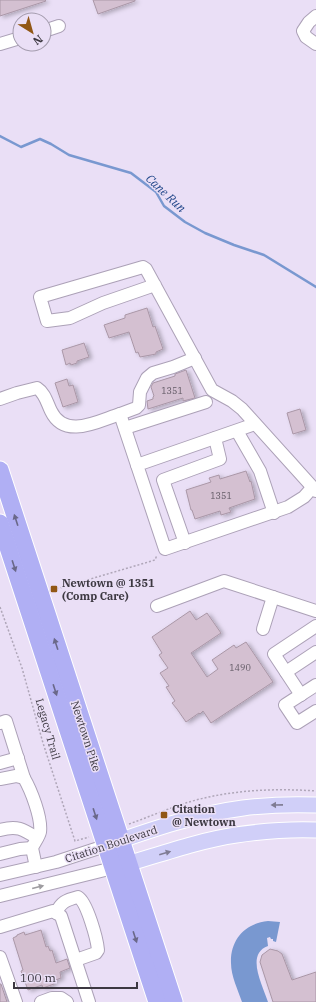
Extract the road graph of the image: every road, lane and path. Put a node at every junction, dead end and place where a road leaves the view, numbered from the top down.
1 (316, 16) edge
2 (59, 26) dead end
3 (52, 28) edge
4 (12, 40) edge
5 (0, 44) edge
6 (316, 44) edge
7 (155, 285) junction
8 (195, 358) junction
9 (0, 399) edge
10 (206, 402) dead end
11 (120, 414) junction
12 (255, 424) junction
13 (125, 428) junction
14 (237, 431) junction
15 (215, 438) junction
16 (137, 465) junction
17 (0, 470) edge
18 (314, 490) edge
19 (274, 512) junction
20 (1, 527) edge
21 (185, 543) junction
22 (165, 550) junction
23 (48, 591) dead end
24 (273, 597) junction
25 (157, 606) dead end
26 (0, 607) edge
27 (316, 610) edge
28 (316, 626) edge
29 (263, 629) dead end
30 (316, 652) edge
31 (286, 672) junction
32 (316, 686) edge
33 (301, 695) junction
34 (316, 711) edge
35 (3, 722) edge
36 (16, 755) junction
37 (0, 756) edge
38 (0, 763) edge
39 (24, 778) junction
40 (0, 779) edge
41 (316, 804) edge
42 (0, 830) edge
43 (316, 830) edge
44 (91, 836) dead end
45 (34, 843) junction
46 (113, 843) junction
47 (0, 854) edge
48 (120, 866) junction
49 (36, 867) junction
50 (0, 875) edge
51 (0, 896) edge
52 (56, 912) junction
53 (0, 927) edge
54 (0, 957) edge
55 (76, 960) junction
56 (16, 1002) edge
57 (41, 1002) edge
58 (66, 1002) edge
59 (89, 1002) edge
60 (157, 1002) edge
61 (174, 1002) edge

1 - 6 street
2 - 3 street
4 - 5 street
7 - 7 street
7 - 8 street
8 - 11 street
8 - 12 street
9 - 11 street
10 - 13 street
11 - 13 street
12 - 14 street
12 - 18 street
13 - 16 street
14 - 15 street
14 - 19 street
15 - 16 street
15 - 21 street
16 - 22 street
46 -> 17 highway, Newtown Pike
18 - 19 street
19 - 21 street
20 -> 46 highway, Newtown Pike
21 - 22 street
22 - 23 path
24 - 25 street
24 - 27 street
24 - 29 street
26 - 44 path, Legacy Trail
28 - 31 street
30 - 31 street
31 - 33 street
32 - 33 street
33 - 34 street
35 - 36 street
36 - 37 street
36 - 38 street
36 - 39 street
39 - 40 street
39 - 45 street
41 -> 46 main road, Citation Boulevard
42 - 45 street
48 -> 43 main road, Citation Boulevard
45 - 47 street
45 - 49 street
46 - 48 highway, Newtown Pike
46 - 49 street, Citation Boulevard
51 -> 48 street, Citation Boulevard
48 -> 60 highway, Newtown Pike
48 - 61 highway, Newtown Pike
49 - 50 street, Citation Boulevard
52 - 53 street
52 - 55 street
52 - 55 street
54 - 56 street
55 - 59 street
57 - 58 street

